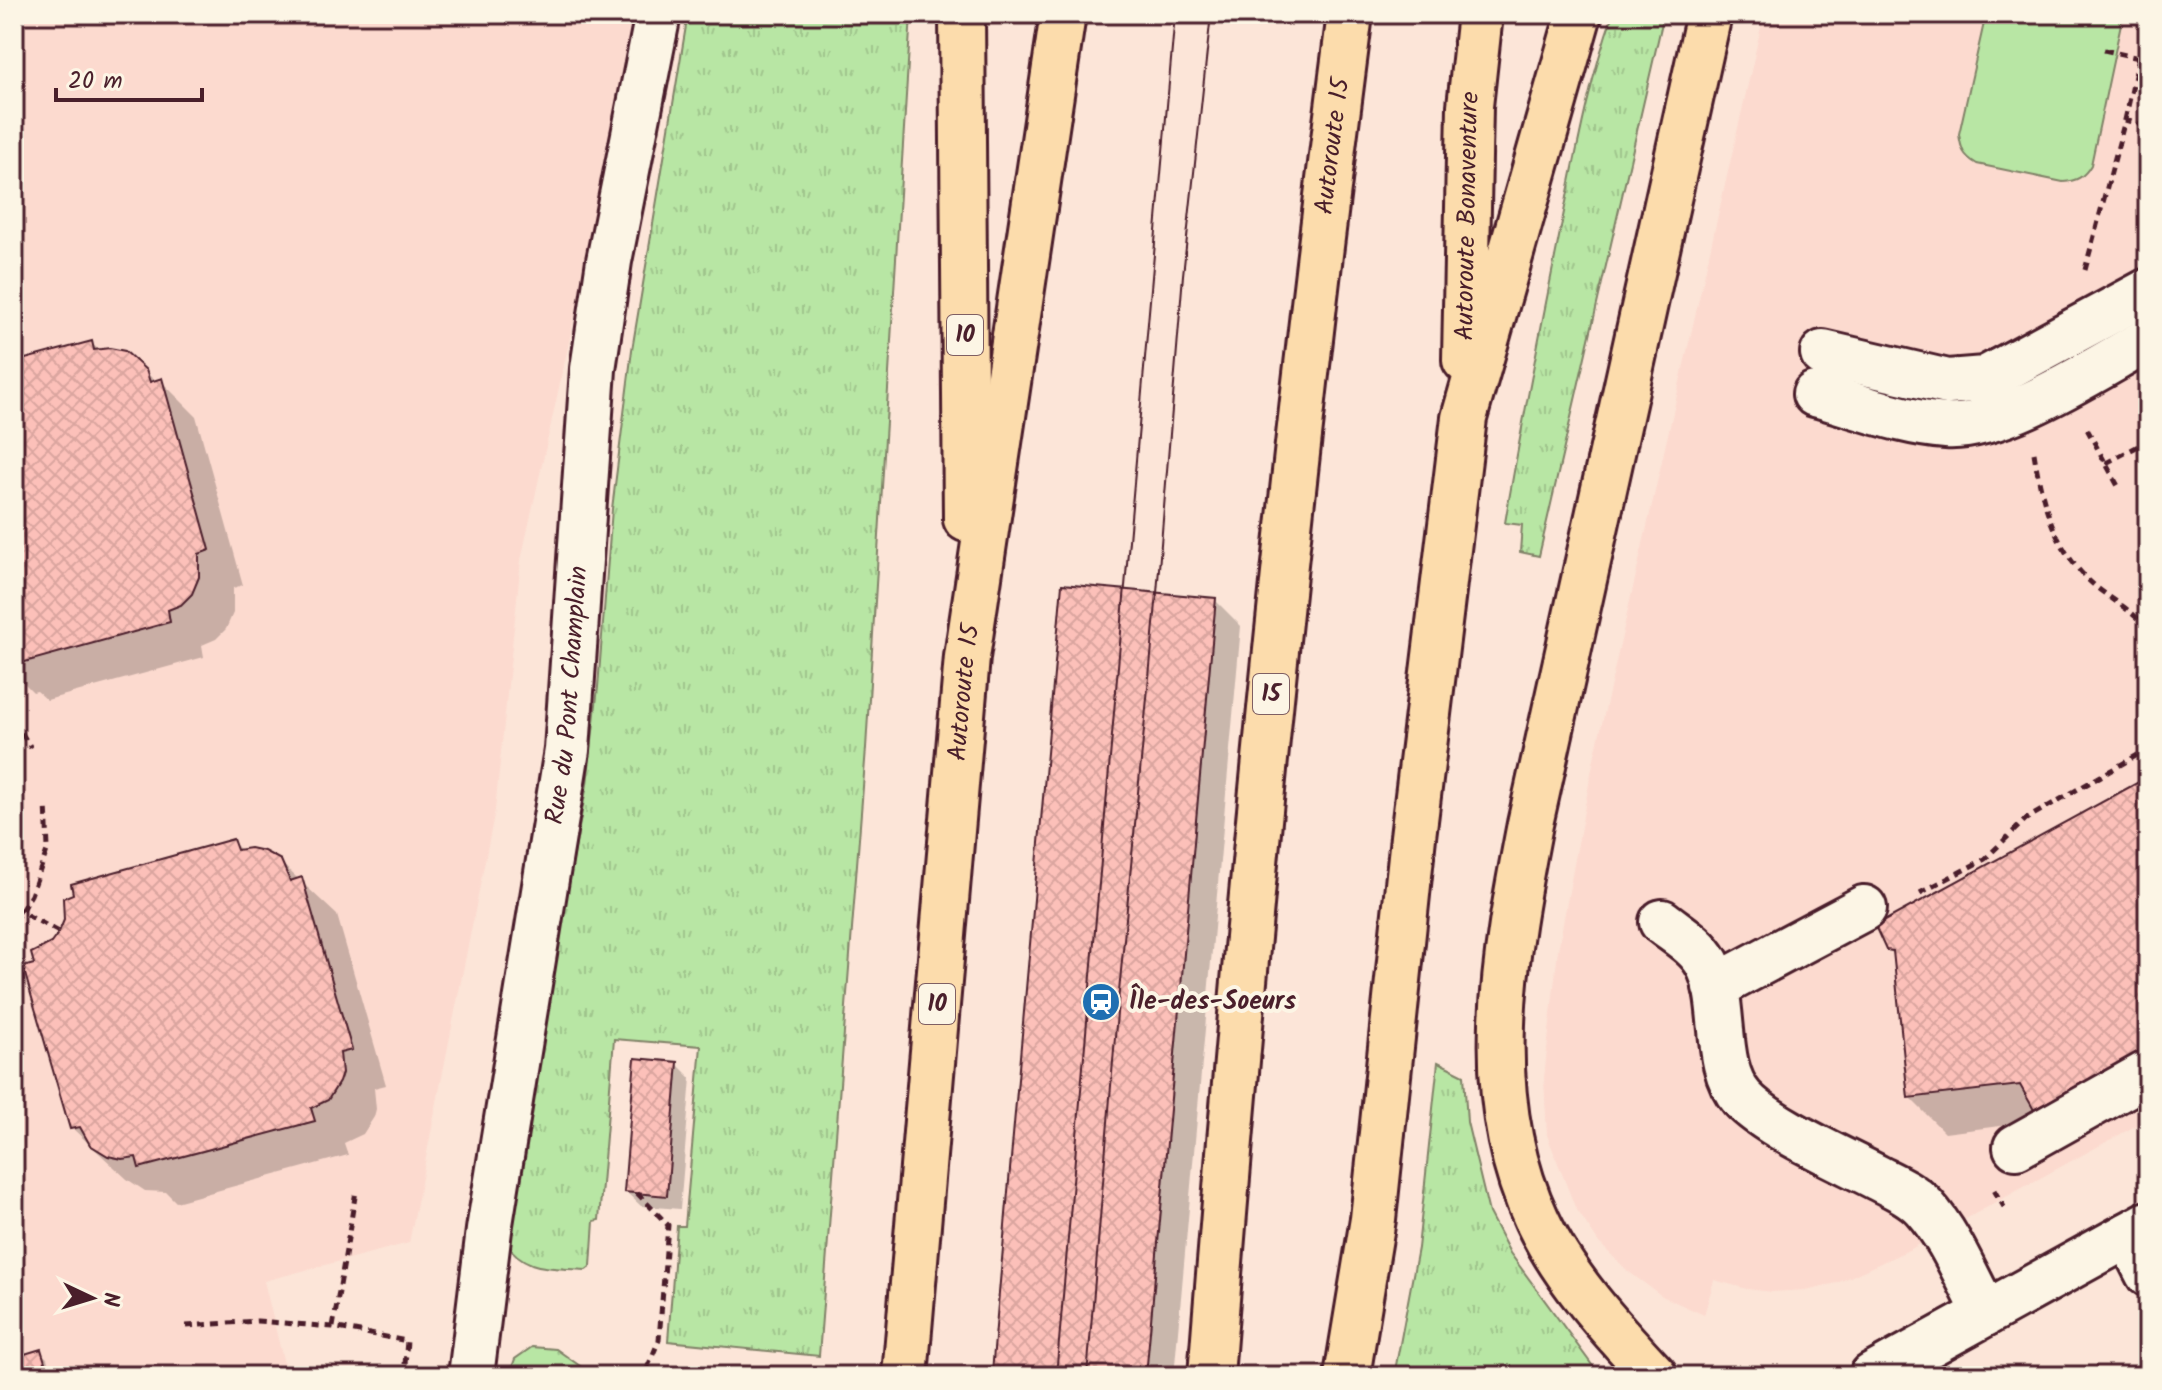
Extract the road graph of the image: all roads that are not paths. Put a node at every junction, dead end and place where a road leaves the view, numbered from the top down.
1 (658, 14) edge
2 (962, 14) edge
3 (1063, 14) edge
4 (1350, 14) edge
5 (1480, 14) edge
6 (1579, 14) edge
7 (1709, 14) edge
8 (2148, 291) edge
9 (2148, 340) edge
10 (1464, 418) junction
11 (967, 657) junction
12 (1864, 908) dead end
13 (1662, 922) dead end
14 (1715, 987) junction
15 (2148, 1073) edge
16 (2016, 1147) dead end
17 (2138, 1230) edge
18 (2148, 1274) edge
19 (1986, 1313) junction
20 (906, 1364) edge
21 (471, 1376) edge
22 (1211, 1376) edge
23 (1347, 1376) edge
24 (1655, 1376) edge
25 (1872, 1376) edge

1 - 21 street, Rue du Pont Champlain
2 - 11 highway, 10
3 - 11 highway, Autoroute 15
4 - 22 highway, Autoroute 15 / 15
5 - 10 highway, Autoroute Bonaventure
6 - 10 highway
7 - 24 highway
8 - 9 street
10 - 23 highway
11 - 20 highway, Autoroute 15 / 10
12 - 14 street
13 - 14 street
14 - 19 street
15 - 16 street
17 - 18 street
17 - 19 street
19 - 25 street

